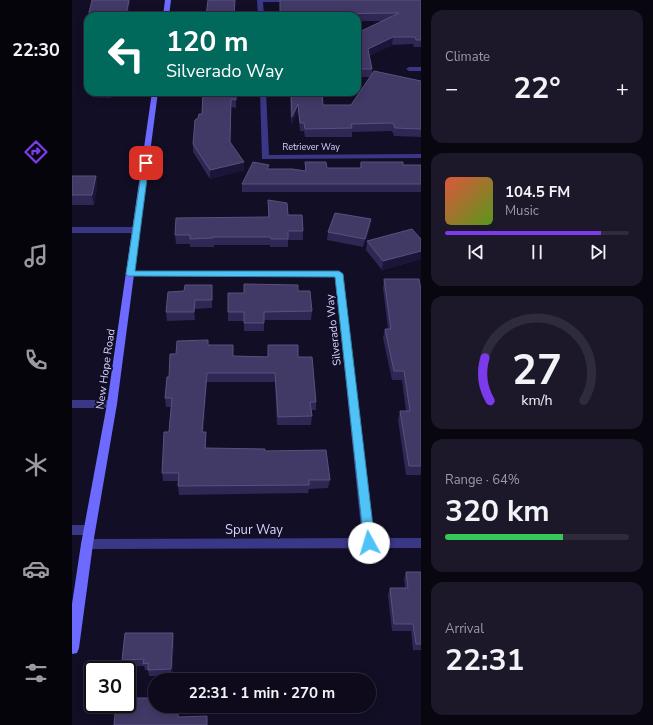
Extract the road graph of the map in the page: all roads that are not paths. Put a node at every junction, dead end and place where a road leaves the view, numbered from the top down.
1 (168, 0) edge
2 (299, 0) edge
3 (166, 12) edge
4 (261, 12) edge
5 (409, 69) dead end
6 (421, 69) edge
7 (155, 96) edge
8 (263, 96) edge
9 (421, 156) edge
10 (72, 230) edge
11 (136, 230) junction
12 (130, 274) junction
13 (72, 404) edge
14 (112, 404) junction
15 (72, 530) edge
16 (90, 530) junction
17 (369, 543) junction
18 (421, 543) edge
19 (88, 544) junction
20 (72, 648) edge

1 - 3 main road
2 - 4 street
5 - 6 street
7 - 11 main road, New Hope Road
8 - 9 street, Retriever Way
10 - 11 street
11 - 12 main road, New Hope Road
12 - 14 main road, New Hope Road
12 - 17 street, Silverado Way
13 - 14 street
14 - 16 main road, New Hope Road
15 - 16 lane
16 - 19 main road, New Hope Road
17 - 18 street, Spur Way
17 - 19 street, Spur Way
19 - 20 main road, New Hope Road

